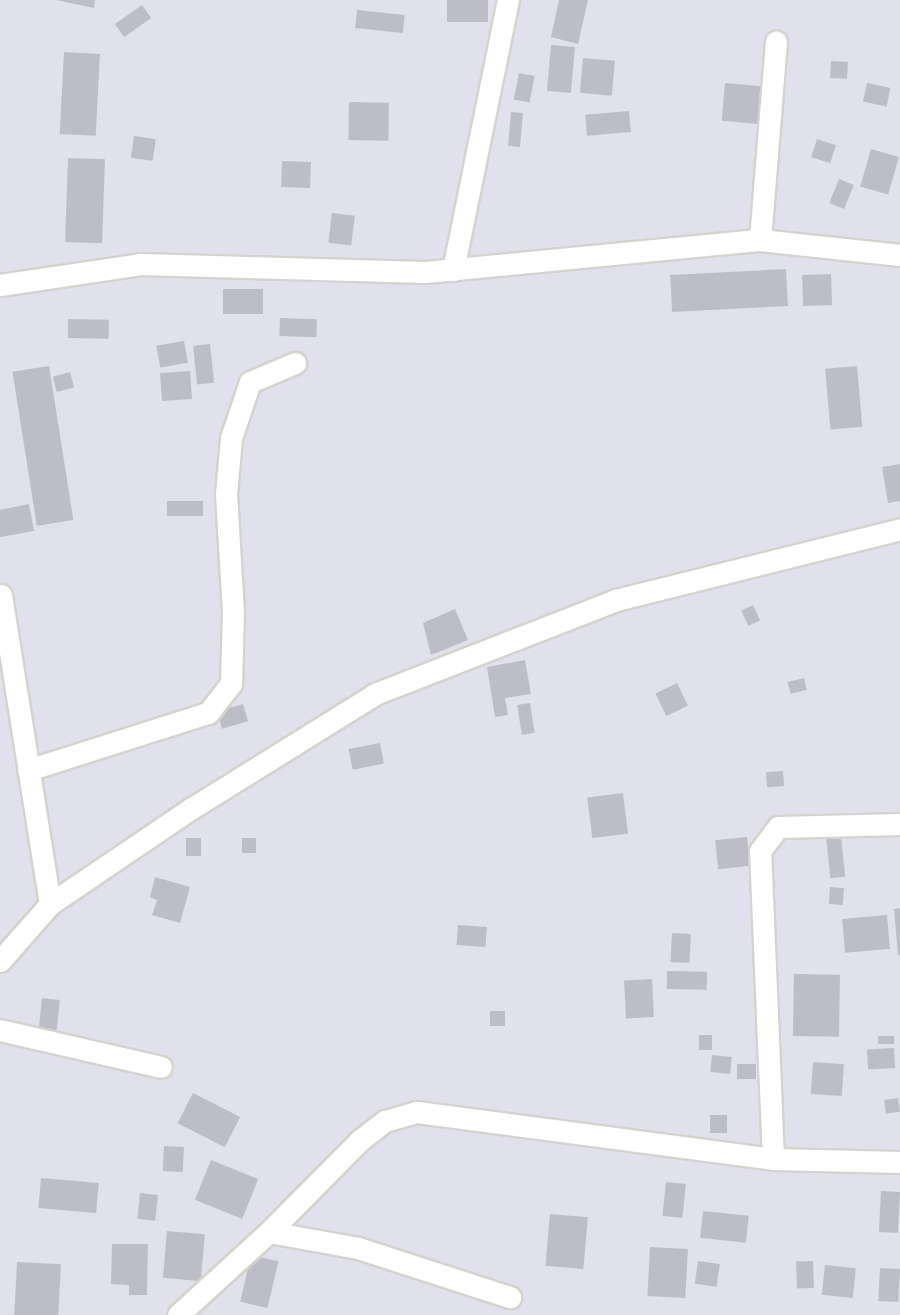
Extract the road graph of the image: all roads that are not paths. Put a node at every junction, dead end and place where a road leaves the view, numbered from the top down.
1 (508, 0) edge
2 (775, 42) dead end
3 (760, 240) junction
4 (900, 254) edge
5 (453, 270) junction
6 (0, 285) edge
7 (295, 363) dead end
8 (900, 529) edge
9 (1, 595) edge
10 (28, 770) junction
11 (900, 824) edge
12 (50, 904) junction
13 (0, 961) edge
14 (0, 1030) edge
15 (161, 1067) dead end
16 (773, 1159) junction
17 (900, 1162) edge
18 (270, 1232) junction
19 (510, 1297) dead end
20 (178, 1315) edge

1 - 5 street
2 - 3 street
3 - 4 street
3 - 5 street
5 - 6 street
7 - 10 street
8 - 12 street
9 - 10 street
10 - 12 street
11 - 16 street
12 - 13 street
14 - 15 street
16 - 17 street
16 - 18 street
18 - 19 street
18 - 20 street

